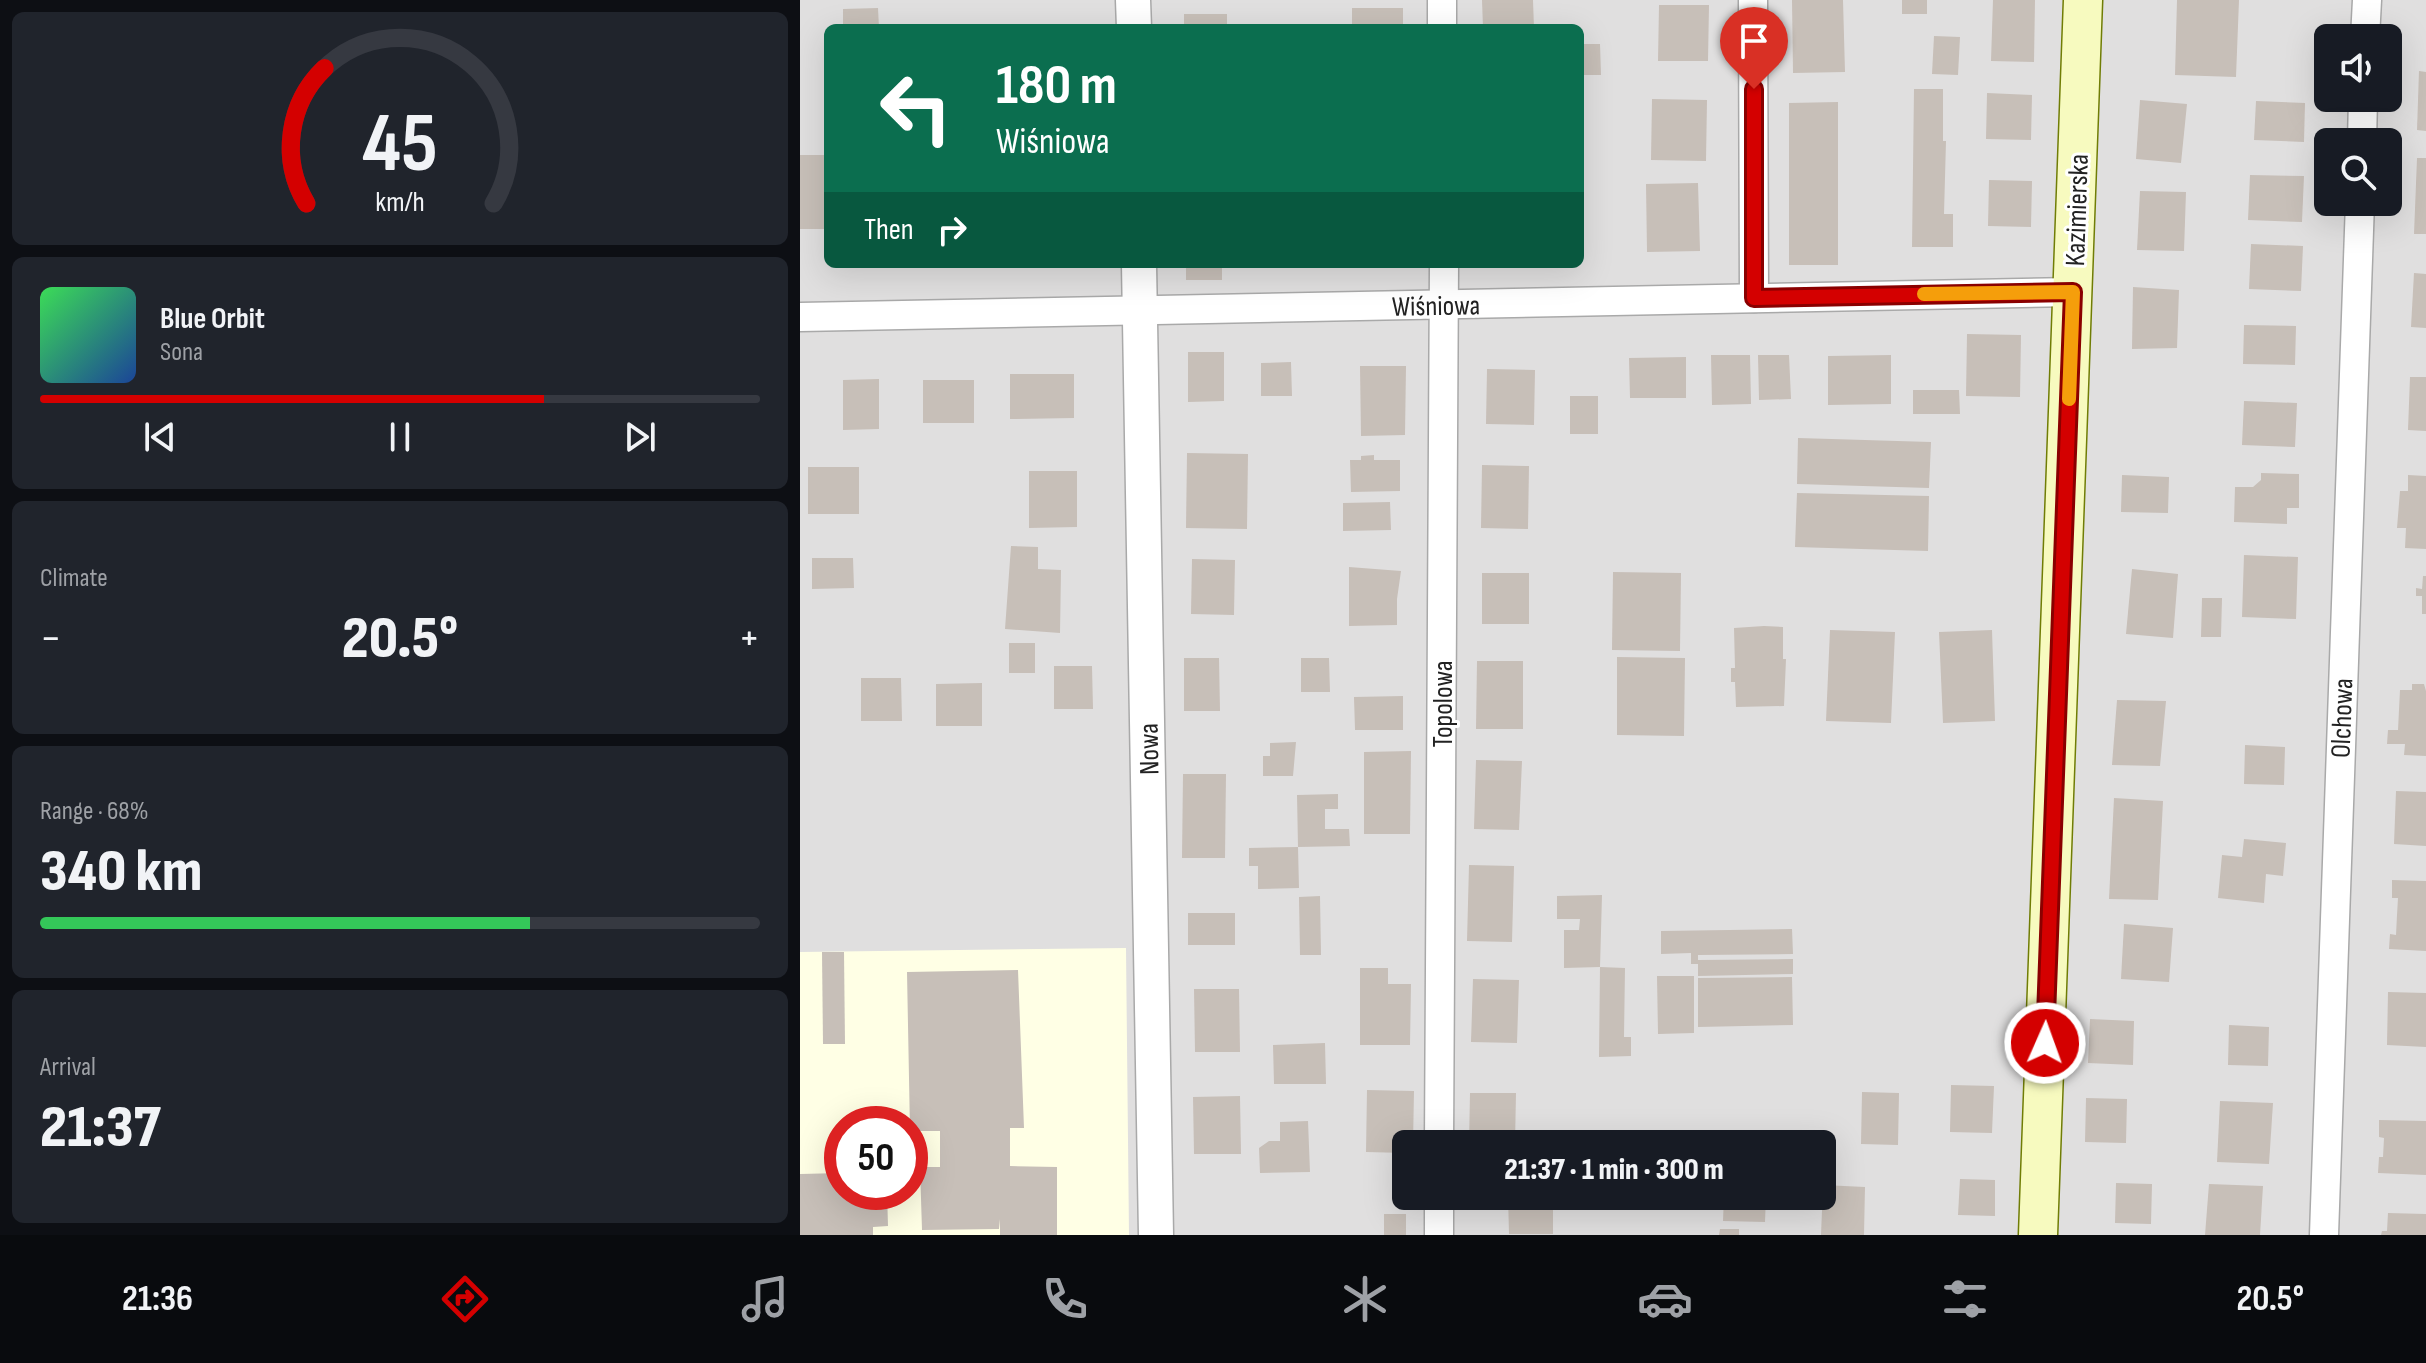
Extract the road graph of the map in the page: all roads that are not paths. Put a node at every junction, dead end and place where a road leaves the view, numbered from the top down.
1 (1133, 0) edge
2 (1442, 0) edge
3 (1753, 0) edge
4 (2083, 0) edge
5 (2367, 0) edge
6 (1134, 24) edge
7 (1442, 24) edge
8 (2366, 24) edge
9 (2360, 216) edge
10 (1139, 268) edge
11 (1444, 268) edge
12 (2073, 292) junction
13 (1754, 298) junction
14 (1445, 305) junction
15 (1140, 311) junction
16 (800, 317) edge
17 (1439, 1130) edge
18 (1439, 1210) edge
19 (1156, 1235) edge
20 (1439, 1235) edge
21 (2038, 1235) edge
22 (2324, 1235) edge

1 - 6 street
2 - 7 street
3 - 13 street
4 - 12 main road, Kazimierska
5 - 8 street
9 - 22 street, Olchowa
10 - 15 street, Nowa
11 - 14 street, Topolowa
12 - 13 street, Wiśniowa
12 - 21 main road, Kazimierska
13 - 14 street, Wiśniowa
14 - 15 street, Wiśniowa
14 - 17 street, Topolowa
15 - 16 street, Wiśniowa
15 - 19 street, Nowa
18 - 20 street

